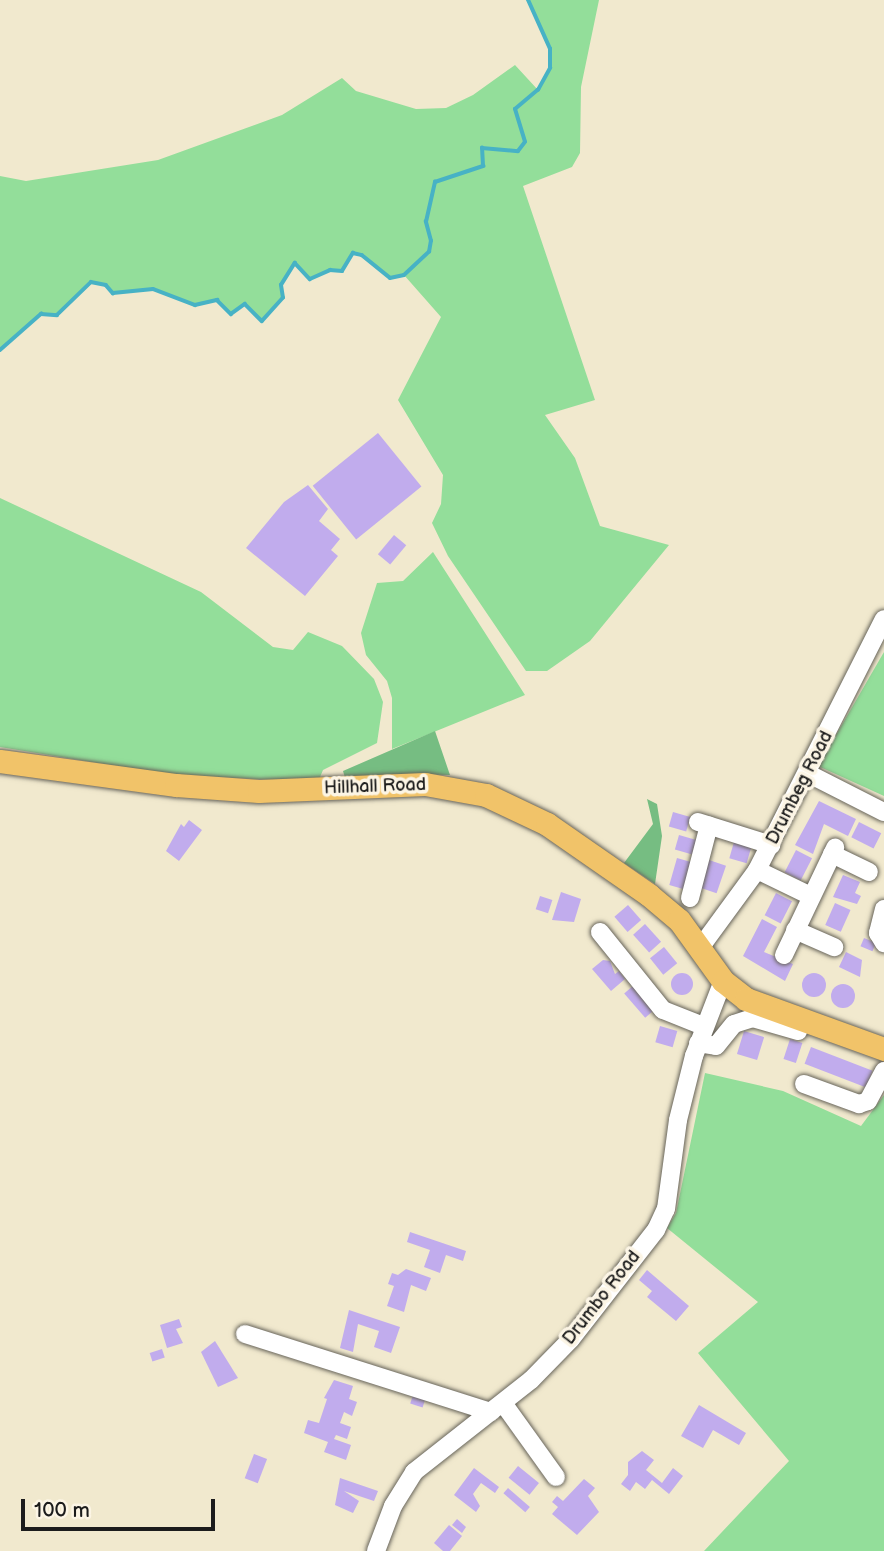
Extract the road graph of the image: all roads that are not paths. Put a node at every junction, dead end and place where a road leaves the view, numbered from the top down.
1 (884, 619) edge
2 (0, 761) edge
3 (807, 773) junction
4 (884, 812) edge
5 (771, 845) junction
6 (757, 870) junction
7 (869, 872) dead end
8 (811, 896) junction
9 (690, 898) dead end
10 (884, 909) edge
11 (795, 929) junction
12 (600, 932) dead end
13 (884, 943) edge
14 (834, 947) dead end
15 (700, 948) junction
16 (784, 955) dead end
17 (723, 981) junction
18 (798, 1031) dead end
19 (701, 1034) junction
20 (884, 1049) edge
21 (884, 1071) edge
22 (804, 1084) dead end
23 (244, 1334) dead end
24 (497, 1408) junction
25 (556, 1477) dead end
26 (376, 1551) edge

1 - 3 street, Drumbeg Road
2 - 15 main road, Hillhall Road
3 - 4 street
3 - 5 street, Drumbeg Road
5 - 6 street, Drumbeg Road
5 - 9 street
6 - 8 street
6 - 15 street, Drumbeg Road
7 - 8 street
8 - 11 street
10 - 13 street
11 - 14 street
11 - 16 street
12 - 19 street
15 - 17 main road, Hillhall Road
17 - 19 street, Drumbo Road
17 - 20 main road
18 - 19 street
19 - 24 street, Drumbo Road
21 - 22 street
23 - 24 street
24 - 25 street
24 - 26 street, Drumbo Road

